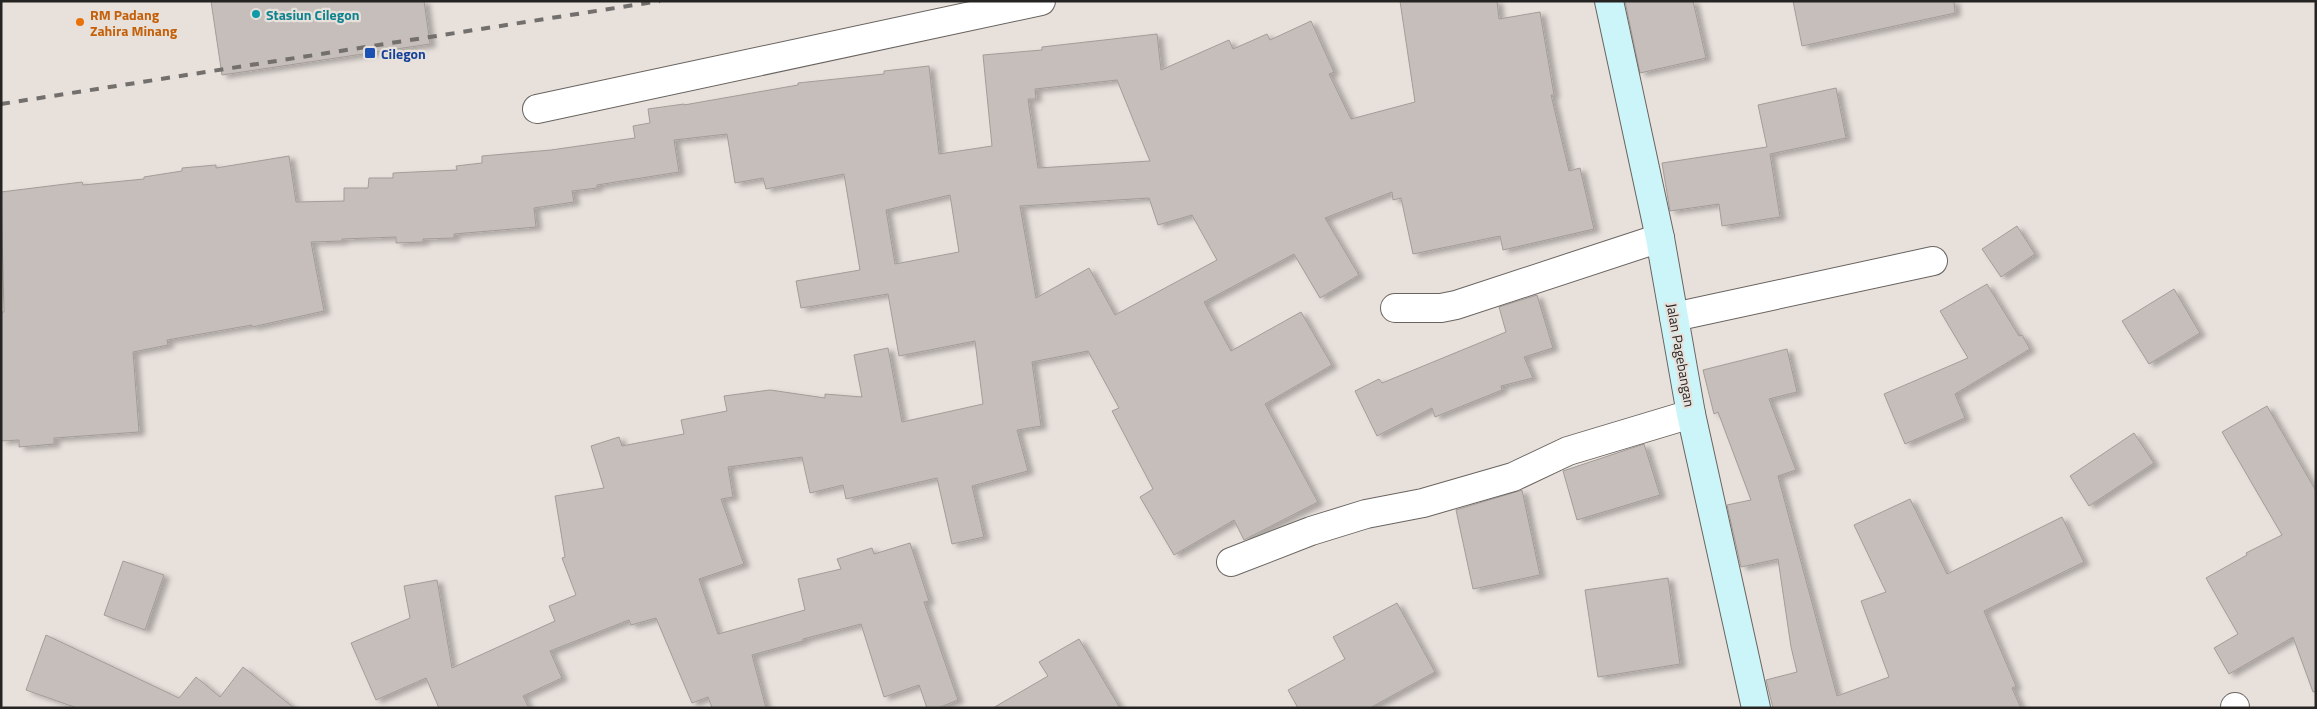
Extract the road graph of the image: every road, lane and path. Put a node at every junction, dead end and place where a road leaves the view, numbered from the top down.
1 (1041, 1) edge
2 (1609, 1) edge
3 (537, 109) dead end
4 (1660, 238) junction
5 (1933, 261) dead end
6 (1395, 308) dead end
7 (1674, 317) junction
8 (1691, 414) junction
9 (1231, 562) dead end
10 (1756, 708) edge

1 - 3 street
2 - 4 street, Jalan Pagebangan
4 - 6 street
4 - 7 street, Jalan Pagebangan
5 - 7 street
7 - 8 street, Jalan Pagebangan
8 - 9 street
8 - 10 street, Jalan Pagebangan

